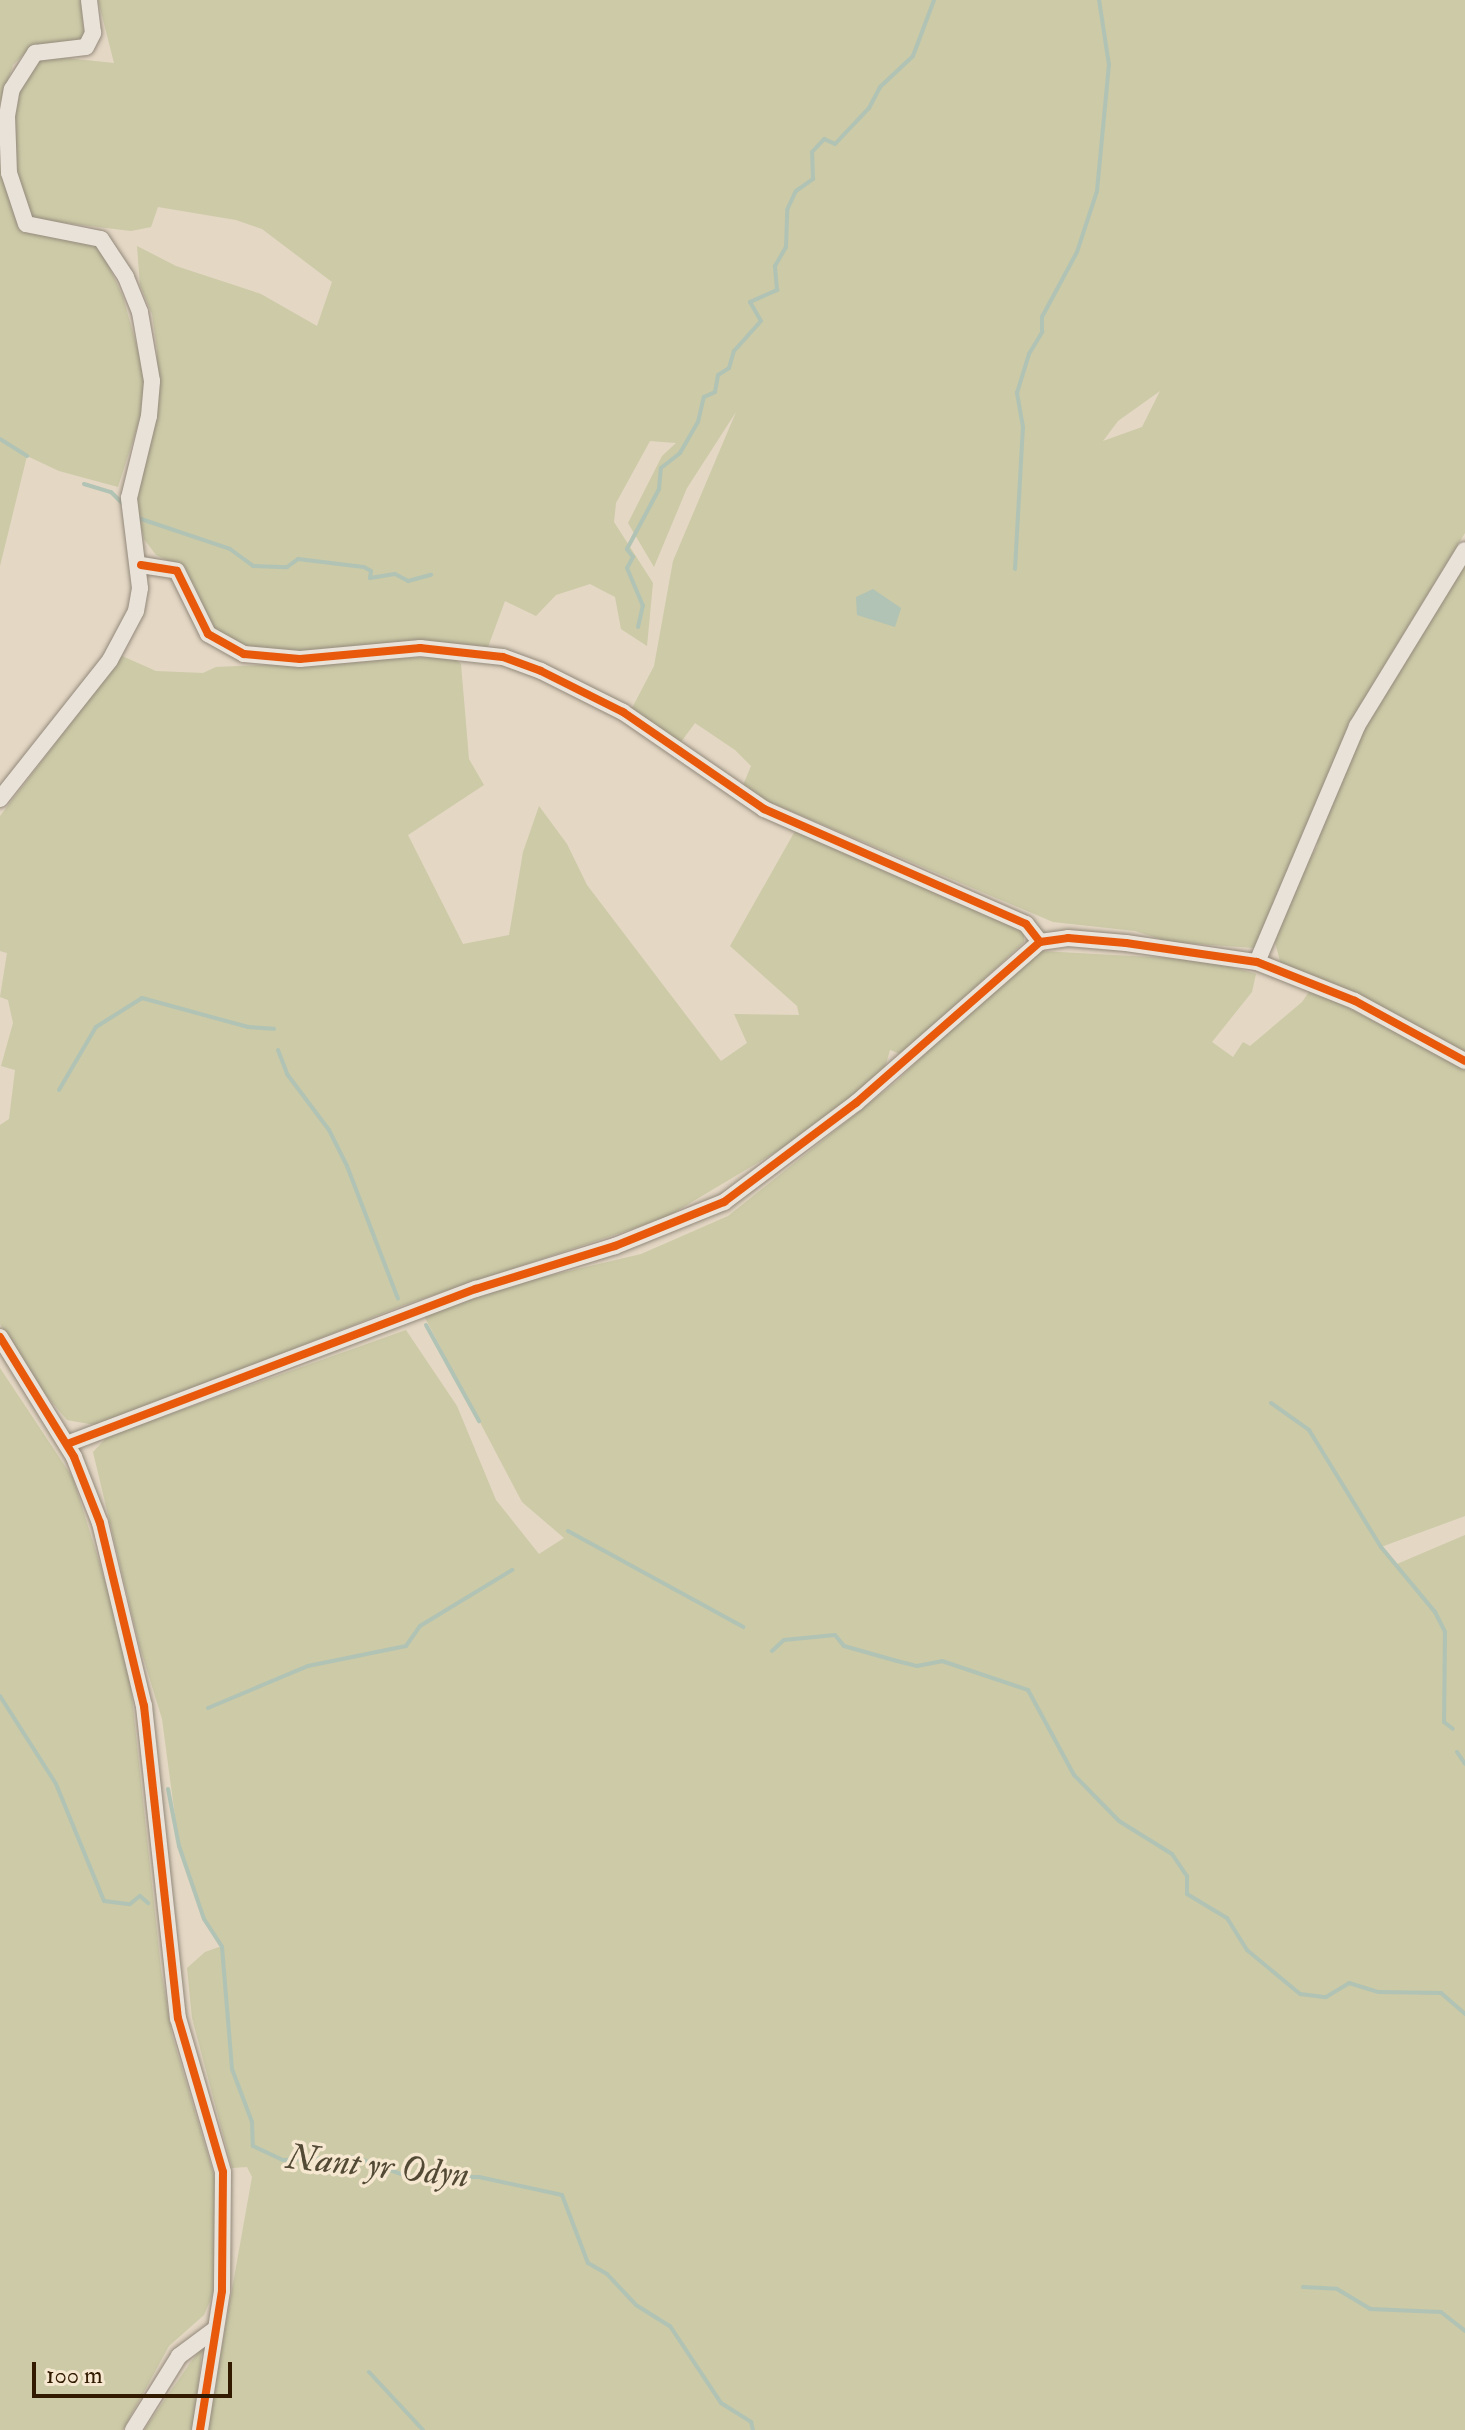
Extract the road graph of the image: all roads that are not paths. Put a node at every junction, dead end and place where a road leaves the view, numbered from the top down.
1 (89, 0) edge
2 (1465, 550) edge
3 (141, 565) junction
4 (0, 799) edge
5 (1040, 942) junction
6 (1257, 962) junction
7 (1465, 1061) edge
8 (0, 1337) edge
9 (67, 1444) junction
10 (214, 2330) junction
11 (133, 2430) edge
12 (200, 2430) edge

1 - 3 street
2 - 6 street
3 - 4 street
3 - 5 street
5 - 6 street
5 - 9 street
6 - 7 street
8 - 9 street
9 - 10 street
10 - 11 street
10 - 12 street

